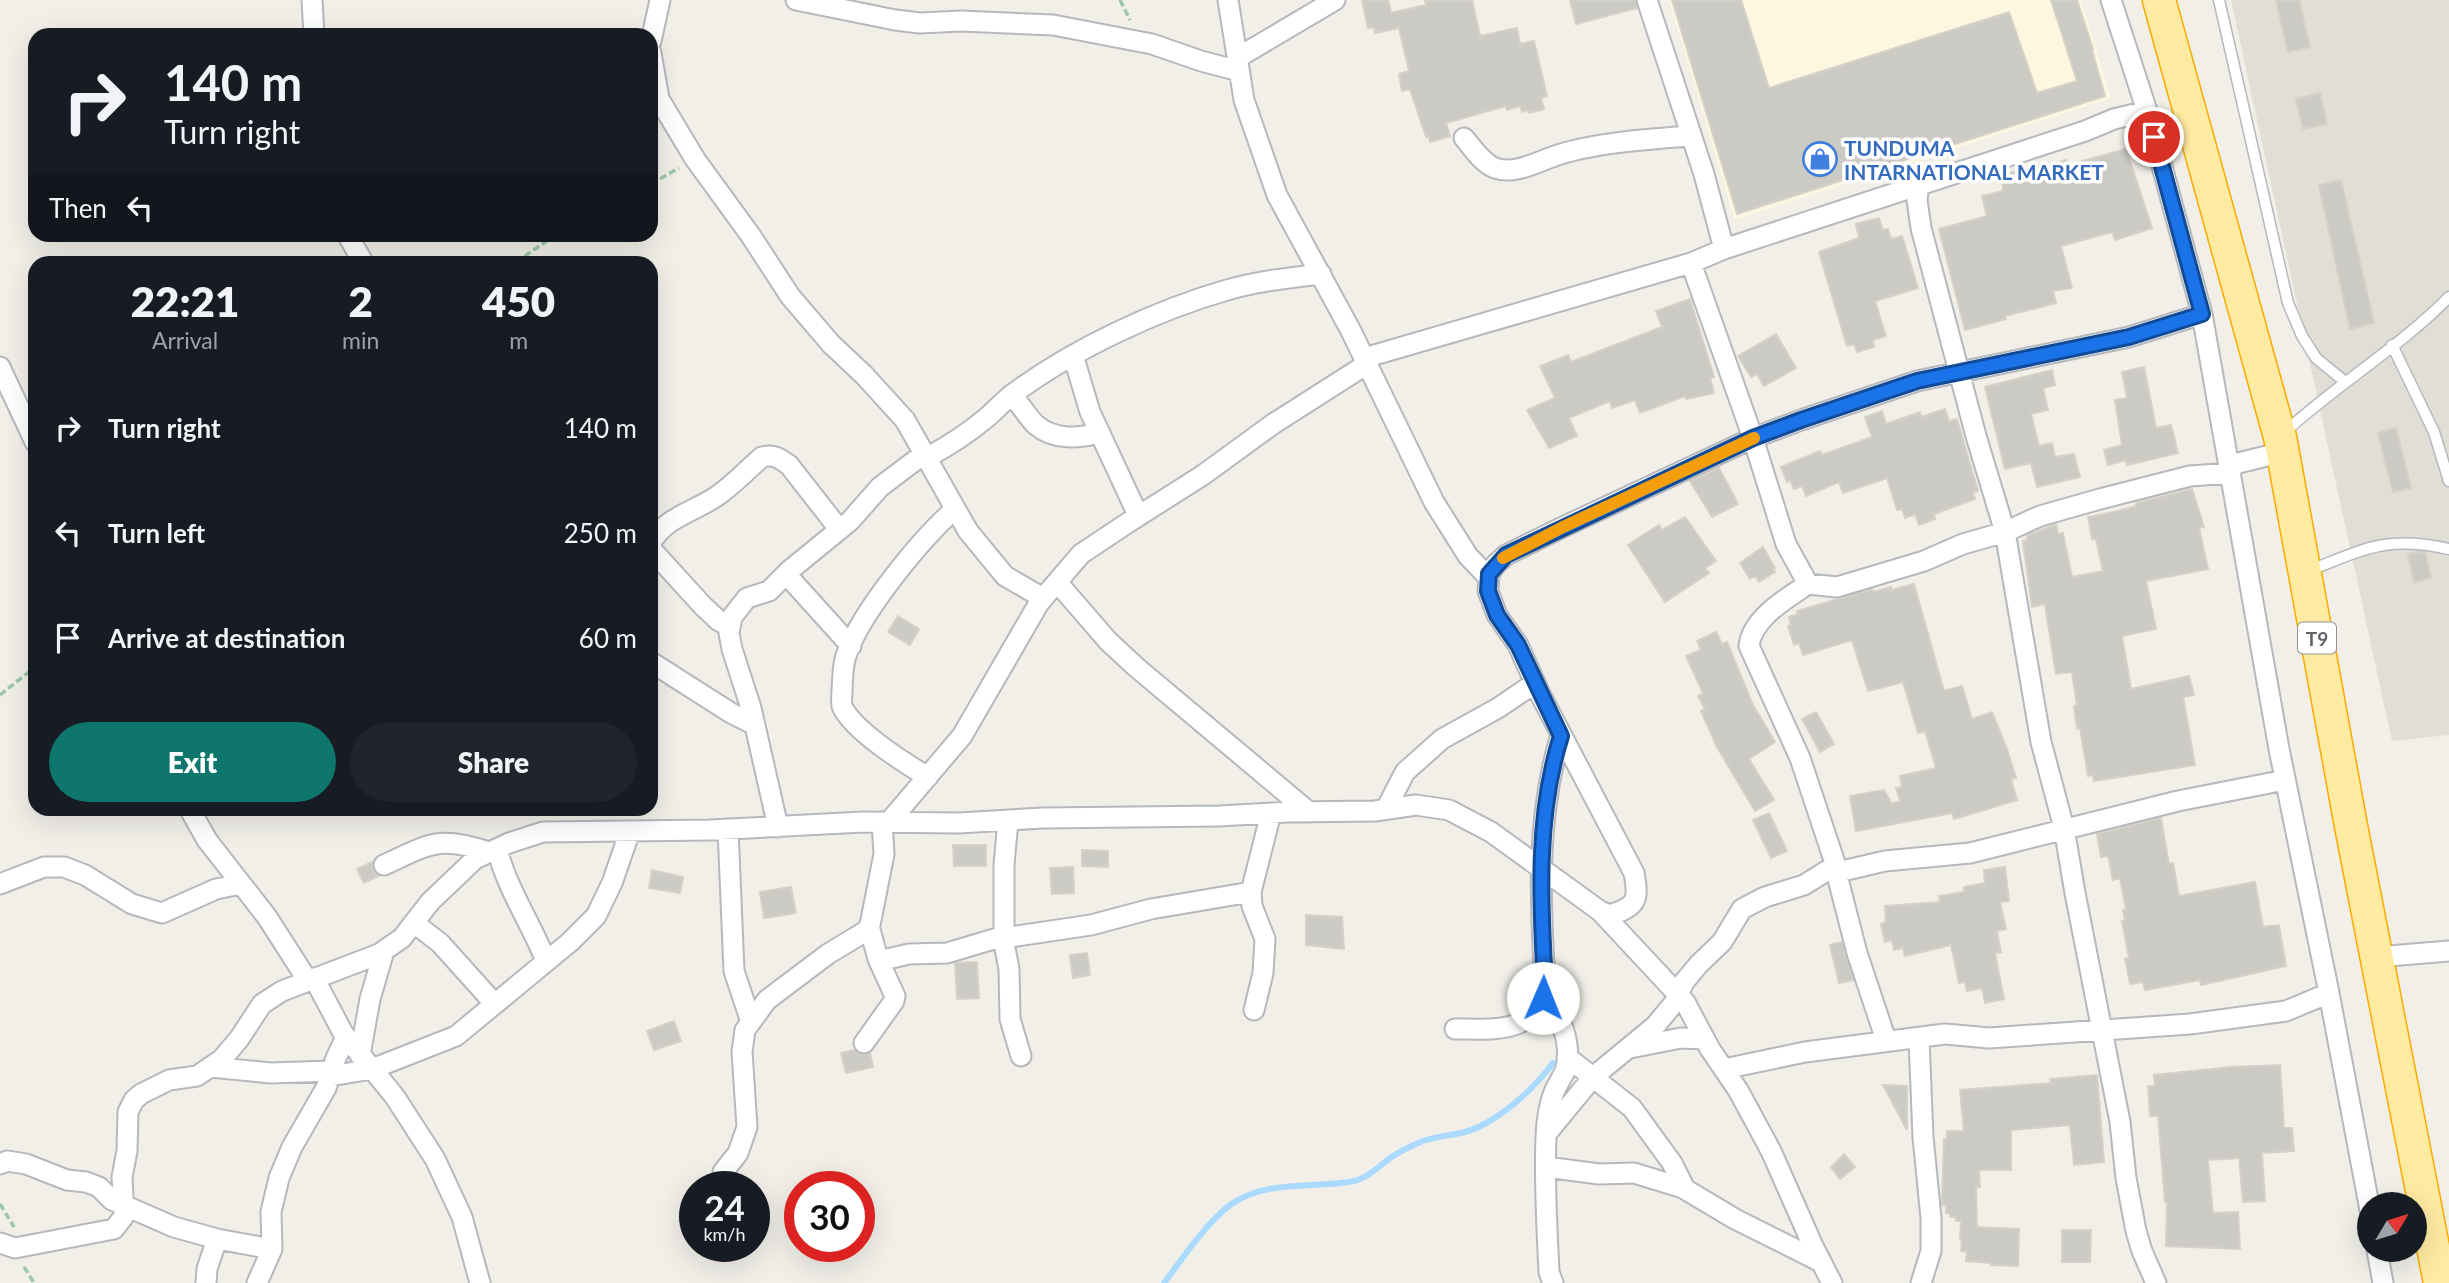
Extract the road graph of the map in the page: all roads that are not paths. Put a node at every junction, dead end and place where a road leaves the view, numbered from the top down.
1 (312, 0) edge
2 (660, 0) edge
3 (796, 0) edge
4 (1228, 0) edge
5 (1335, 0) edge
6 (1647, 0) edge
7 (2111, 0) edge
8 (2160, 0) edge
9 (2219, 0) edge
10 (314, 28) edge
11 (654, 28) edge
12 (1238, 64) junction
13 (658, 93) edge
14 (2147, 111) junction
15 (1691, 136) junction
16 (1464, 138) dead end
17 (1919, 184) junction
18 (1724, 249) junction
19 (1691, 262) junction
20 (1321, 274) junction
21 (2449, 297) edge
22 (2202, 314) junction
23 (2392, 345) junction
24 (1073, 355) junction
25 (1365, 361) junction
26 (0, 367) edge
27 (1961, 371) junction
28 (2344, 381) junction
29 (1011, 395) junction
30 (28, 427) edge
31 (1100, 433) junction
32 (1753, 438) junction
33 (2281, 445) junction
34 (926, 455) junction
35 (2231, 469) junction
36 (2449, 481) edge
37 (955, 509) junction
38 (1138, 515) junction
39 (839, 529) junction
40 (2005, 532) junction
41 (658, 534) edge
42 (2449, 549) edge
43 (658, 557) edge
44 (2305, 573) junction
45 (786, 574) junction
46 (1489, 578) junction
47 (1057, 582) junction
48 (1808, 584) junction
49 (1043, 598) junction
50 (730, 627) junction
51 (851, 646) junction
52 (658, 666) edge
53 (1535, 683) junction
54 (755, 725) junction
55 (1561, 736) junction
56 (928, 777) junction
57 (2285, 780) junction
58 (1386, 809) junction
59 (1309, 812) junction
60 (1271, 813) junction
61 (194, 816) edge
62 (1007, 820) junction
63 (885, 822) junction
64 (778, 827) junction
65 (2064, 828) junction
66 (728, 830) junction
67 (630, 831) junction
68 (493, 850) junction
69 (384, 865) dead end
70 (1541, 866) junction
71 (1837, 868) junction
72 (0, 884) edge
73 (241, 884) junction
74 (1251, 892) junction
75 (1600, 911) junction
76 (414, 922) junction
77 (869, 926) junction
78 (1004, 937) junction
79 (384, 951) junction
80 (2449, 951) edge
81 (2377, 957) junction
82 (546, 961) junction
83 (879, 961) junction
84 (311, 980) junction
85 (1544, 990) junction
86 (2329, 993) junction
87 (1679, 996) junction
88 (494, 1003) junction
89 (1254, 1010) dead end
90 (751, 1022) junction
91 (1455, 1029) dead end
92 (2102, 1030) junction
93 (346, 1037) junction
94 (1705, 1039) junction
95 (1919, 1039) junction
96 (1885, 1040) junction
97 (864, 1043) dead end
98 (1630, 1048) junction
99 (1021, 1056) dead end
100 (1567, 1057) junction
101 (366, 1062) junction
102 (210, 1067) junction
103 (1724, 1069) junction
104 (330, 1074) junction
105 (1593, 1077) junction
106 (1546, 1134) junction
107 (0, 1164) edge
108 (1545, 1167) junction
109 (724, 1171) edge
110 (1685, 1189) junction
111 (2367, 1192) edge
112 (123, 1205) junction
113 (217, 1239) junction
114 (0, 1243) edge
115 (2441, 1245) edge
116 (272, 1249) junction
117 (1821, 1262) junction
118 (2379, 1262) edge
119 (206, 1283) edge
120 (257, 1283) edge
121 (480, 1283) edge
122 (1553, 1283) edge
123 (1832, 1283) edge
124 (1921, 1283) edge
125 (2156, 1283) edge
126 (2383, 1283) edge
127 (2440, 1283) edge

1 - 10 street
2 - 11 street
3 - 12 street
4 - 12 street
5 - 12 street
6 - 15 street
7 - 14 street
8 - 33 highway, T9
9 - 28 lane
12 - 20 street
13 - 34 street
14 - 17 street
14 - 22 street
15 - 16 street
15 - 18 street
17 - 18 street
17 - 27 street
18 - 19 street
19 - 25 street
19 - 32 street
20 - 24 street
20 - 25 street
21 - 23 lane
22 - 27 street
22 - 35 street
23 - 28 lane
23 - 36 lane
24 - 29 street
24 - 31 street
25 - 38 street
25 - 46 street
26 - 30 street
27 - 32 street
27 - 40 street
28 - 33 lane
29 - 31 street
29 - 34 street
31 - 38 street
32 - 46 street
32 - 48 street
33 - 35 street
33 - 44 highway, T9
34 - 37 street
34 - 39 street
35 - 40 street
35 - 57 street
37 - 49 street
37 - 51 street
38 - 47 street
39 - 41 street
39 - 45 street
40 - 48 street
40 - 65 street
42 - 44 lane
43 - 50 street
44 - 81 highway, T9
45 - 50 street
45 - 51 street
46 - 53 street
47 - 49 street
47 - 59 street
48 - 71 street
49 - 56 street
50 - 54 street
51 - 56 street
52 - 54 street
53 - 55 street
53 - 58 street
54 - 64 street
55 - 70 street
55 - 75 street
56 - 63 street
57 - 65 street
57 - 86 street
58 - 59 street
58 - 70 street
59 - 60 street
60 - 62 street
60 - 74 street
61 - 73 street
62 - 63 street
62 - 78 street
63 - 64 street
63 - 77 street
64 - 66 street
65 - 71 street
65 - 92 street
66 - 67 street
66 - 90 street
67 - 68 street
67 - 82 street
68 - 69 street
68 - 76 street
68 - 82 street
70 - 75 street
70 - 85 street
71 - 87 street
71 - 96 street
72 - 73 street
73 - 84 street
74 - 78 street
74 - 89 street
75 - 87 street
76 - 79 street
76 - 88 street
77 - 83 street
77 - 90 street
78 - 83 street
78 - 99 street
79 - 84 street
79 - 101 street
80 - 81 street
81 - 115 highway, T9
82 - 88 street
83 - 97 street
84 - 93 street
84 - 102 street
85 - 91 street
85 - 100 street
86 - 92 street
86 - 111 street
87 - 94 street
87 - 98 street
88 - 101 street
90 - 109 street
92 - 95 street
92 - 125 street
93 - 101 street
93 - 104 street
94 - 98 street
94 - 103 street
95 - 96 street
95 - 124 street
96 - 103 street
98 - 105 street
100 - 105 street
100 - 106 street
101 - 104 street
101 - 121 street
102 - 104 street
102 - 112 street
103 - 117 street
104 - 116 street
105 - 106 street
105 - 110 street
106 - 108 street
107 - 112 street
108 - 110 street
108 - 122 street
110 - 117 street
112 - 113 street
112 - 114 street
113 - 116 street
113 - 119 street
115 - 127 highway, T9
116 - 120 street
117 - 123 street
118 - 126 street

